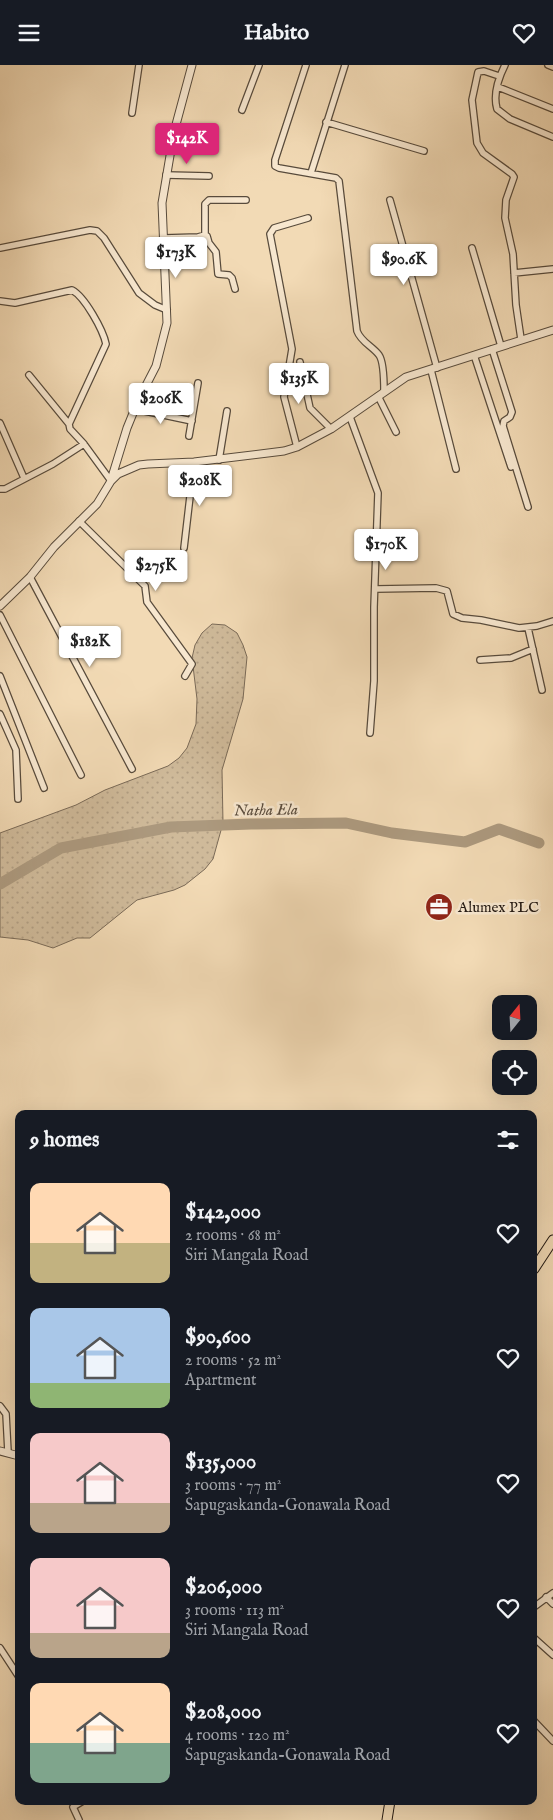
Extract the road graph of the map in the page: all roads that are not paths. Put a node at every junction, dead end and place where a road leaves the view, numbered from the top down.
1 (139, 65) edge
2 (192, 65) edge
3 (259, 65) edge
4 (306, 65) edge
5 (345, 65) edge
6 (505, 65) edge
7 (548, 65) edge
8 (553, 67) edge
9 (499, 76) junction
10 (498, 87) junction
11 (553, 109) edge
12 (242, 110) dead end
13 (132, 113) dead end
14 (326, 122) junction
15 (553, 137) edge
16 (424, 151) dead end
17 (311, 173) junction
18 (166, 175) junction
19 (208, 176) dead end
20 (246, 200) dead end
21 (390, 200) dead end
22 (308, 218) dead end
23 (205, 235) junction
24 (164, 238) junction
25 (0, 248) edge
26 (472, 248) dead end
27 (553, 269) edge
28 (514, 273) junction
29 (235, 289) dead end
30 (0, 301) edge
31 (167, 310) junction
32 (553, 330) edge
33 (521, 339) junction
34 (501, 346) junction
35 (492, 349) junction
36 (474, 355) junction
37 (300, 362) dead end
38 (434, 369) junction
39 (29, 375) dead end
40 (198, 383) dead end
41 (381, 394) junction
42 (135, 409) junction
43 (228, 411) dead end
44 (350, 417) junction
45 (192, 421) junction
46 (0, 423) edge
47 (69, 424) junction
48 (331, 429) junction
49 (396, 432) dead end
50 (189, 435) dead end
51 (84, 444) junction
52 (298, 447) junction
53 (219, 460) junction
54 (194, 462) junction
55 (511, 467) dead end
56 (456, 469) dead end
57 (24, 478) junction
58 (111, 481) junction
59 (0, 489) edge
60 (528, 507) dead end
61 (79, 521) junction
62 (184, 548) dead end
63 (30, 577) junction
64 (376, 589) junction
65 (0, 606) edge
66 (0, 615) edge
67 (553, 621) edge
68 (528, 628) junction
69 (533, 649) junction
70 (480, 660) dead end
71 (0, 676) edge
72 (185, 676) dead end
73 (542, 690) dead end
74 (0, 714) edge
75 (370, 733) dead end
76 (132, 769) dead end
77 (81, 775) dead end
78 (44, 788) dead end
79 (18, 799) dead end
80 (553, 1240) edge
81 (537, 1264) edge
82 (0, 1406) edge
83 (0, 1451) edge
84 (8, 1452) junction
85 (15, 1455) edge
86 (553, 1593) edge
87 (546, 1597) junction
88 (537, 1604) edge
89 (553, 1604) edge
90 (537, 1641) edge
91 (0, 1648) edge
92 (553, 1655) edge
93 (15, 1671) edge
94 (537, 1724) edge
95 (553, 1741) edge
96 (76, 1805) edge
97 (389, 1805) edge
98 (79, 1820) edge
99 (387, 1820) edge

1 - 13 street
2 - 18 street
3 - 12 street
4 - 17 street
5 - 14 street
6 - 9 street
7 - 8 street
9 - 10 street
9 - 28 street
10 - 11 street
10 - 15 street
14 - 16 street
14 - 17 street
17 - 41 street
18 - 19 street
18 - 24 street
20 - 23 street
21 - 38 street
22 - 52 street
23 - 24 street
23 - 29 street
24 - 31 street
25 - 31 street
26 - 34 street
27 - 28 street
28 - 33 street
30 - 47 street
31 - 42 street
32 - 33 street
33 - 34 street
34 - 35 street
35 - 36 street
35 - 60 street
36 - 38 street
36 - 55 street
37 - 48 street
38 - 41 street
38 - 56 street
39 - 47 street
40 - 45 street
41 - 44 street
41 - 49 street
42 - 45 street
42 - 58 street
43 - 53 street
44 - 48 street
44 - 64 street
45 - 50 street
46 - 57 street
47 - 51 street
48 - 52 street
51 - 57 street
51 - 58 street
52 - 53 street
53 - 54 street
54 - 58 street
54 - 62 street
57 - 59 street
58 - 61 street
61 - 63 street
61 - 72 street
63 - 65 street
63 - 76 street
64 - 68 street
64 - 75 street
66 - 77 street
67 - 68 street
68 - 69 street
69 - 70 street
69 - 73 street
71 - 78 street
74 - 79 street
80 - 81 main road
82 - 84 street
83 - 84 street
84 - 85 street
86 - 87 street
87 - 88 street
87 - 89 street
90 - 92 street
91 - 93 street
94 - 95 street
96 - 98 street
97 - 99 main road

